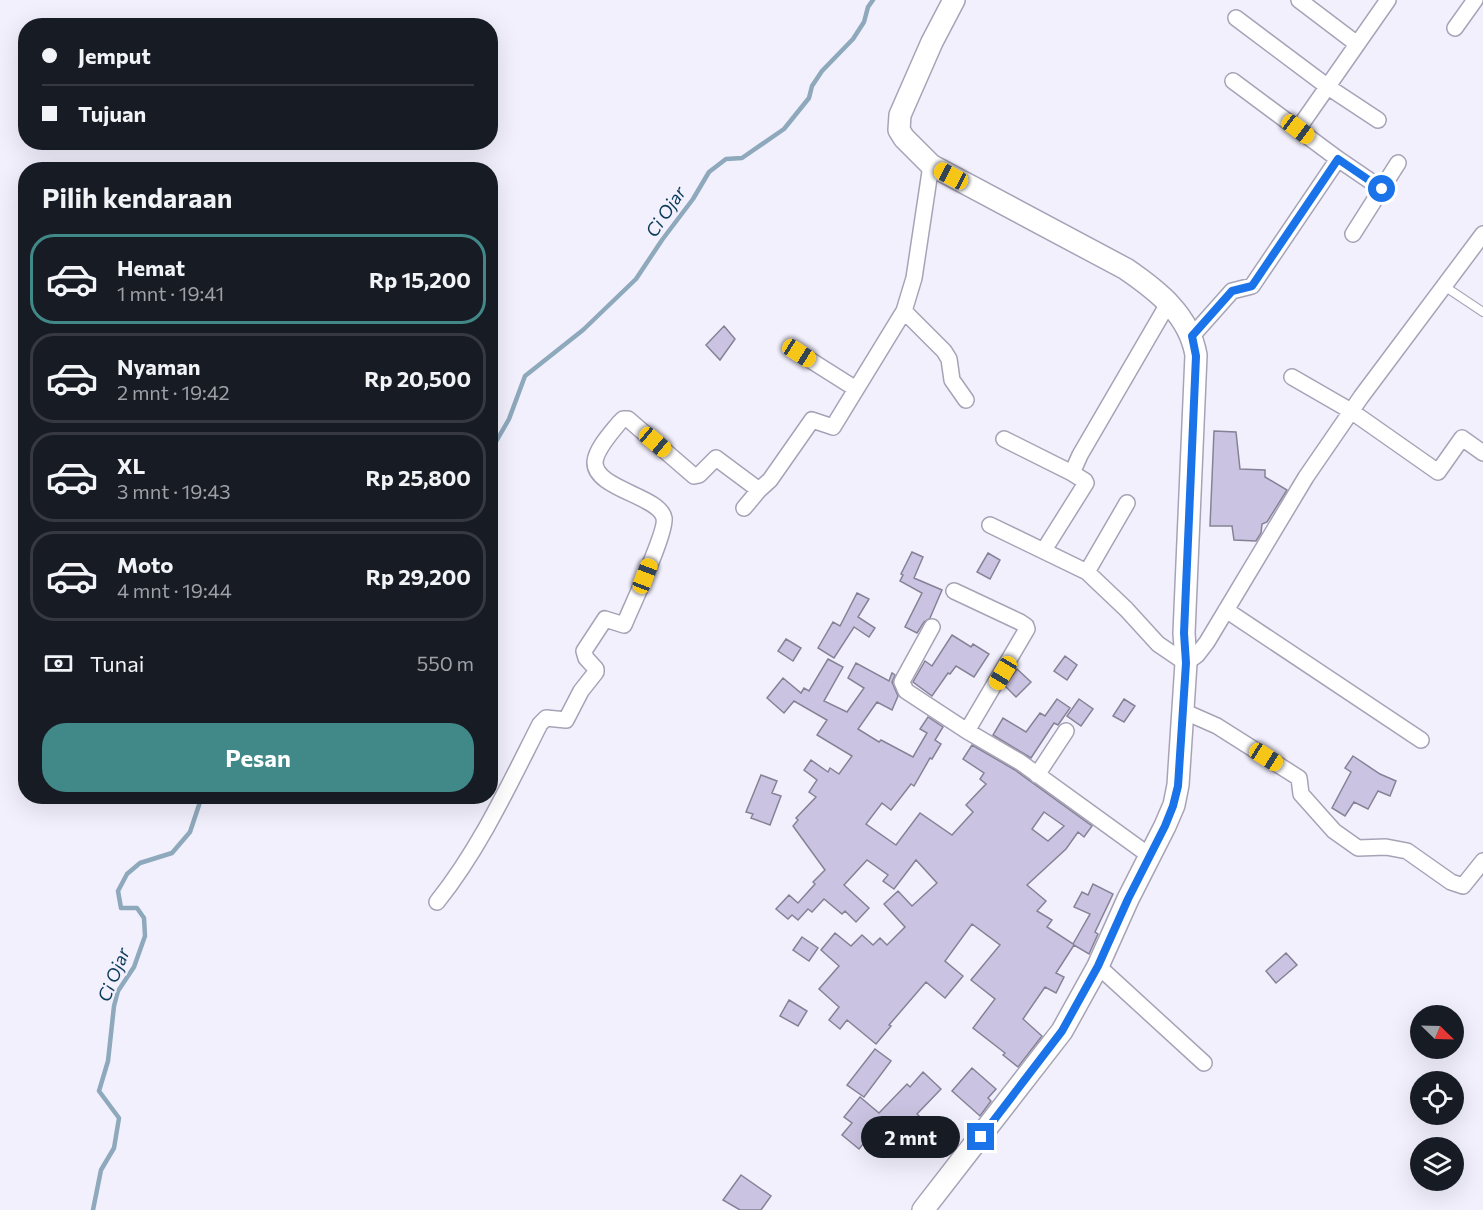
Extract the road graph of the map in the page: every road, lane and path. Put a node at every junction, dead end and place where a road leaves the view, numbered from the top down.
1 (954, 0) edge
2 (1299, 0) edge
3 (1388, 0) edge
4 (1475, 0) edge
5 (1236, 18) dead end
6 (1455, 28) dead end
7 (1357, 44) junction
8 (1233, 81) dead end
9 (1328, 87) junction
10 (1378, 120) dead end
11 (1298, 129) junction
12 (1338, 159) junction
13 (1398, 163) dead end
14 (931, 165) junction
15 (1382, 189) junction
16 (1353, 234) dead end
17 (1483, 234) edge
18 (1444, 286) junction
19 (1169, 302) junction
20 (904, 311) junction
21 (1483, 312) edge
22 (1192, 336) junction
23 (799, 353) dead end
24 (1292, 377) dead end
25 (856, 389) junction
26 (966, 400) dead end
27 (1352, 411) junction
28 (1004, 439) dead end
29 (1483, 453) edge
30 (1071, 474) junction
31 (759, 490) junction
32 (1127, 503) dead end
33 (744, 508) dead end
34 (990, 525) dead end
35 (1044, 550) junction
36 (1087, 572) junction
37 (954, 591) dead end
38 (1226, 610) junction
39 (932, 627) dead end
40 (1186, 663) junction
41 (1183, 711) junction
42 (1066, 730) dead end
43 (968, 731) junction
44 (1421, 740) dead end
45 (1037, 775) junction
46 (498, 803) edge
47 (498, 804) edge
48 (1150, 856) junction
49 (1483, 861) edge
50 (437, 902) dead end
51 (1098, 966) junction
52 (1203, 1063) dead end
53 (923, 1210) edge

1 - 14 street
2 - 7 street
3 - 7 street
4 - 6 street
5 - 9 street
7 - 9 street
8 - 11 street
9 - 10 street
9 - 11 street
11 - 12 street
12 - 15 street
12 - 22 street
13 - 15 street
14 - 19 street
14 - 20 street
15 - 16 street
17 - 18 street
18 - 21 lane
18 - 27 street
19 - 22 street
19 - 30 street
20 - 25 street
20 - 26 street
22 - 40 street
23 - 25 street
24 - 27 street
25 - 31 street
27 - 29 street
27 - 38 street
28 - 30 street
30 - 35 street
31 - 33 street
31 - 46 street
32 - 36 street
34 - 35 street
35 - 36 street
36 - 40 street
37 - 43 street
38 - 40 street
38 - 44 street
39 - 43 street
40 - 41 street
41 - 48 street
41 - 49 street
42 - 45 street
43 - 45 street
45 - 48 street
47 - 50 street
48 - 51 street
51 - 52 street
51 - 53 street

